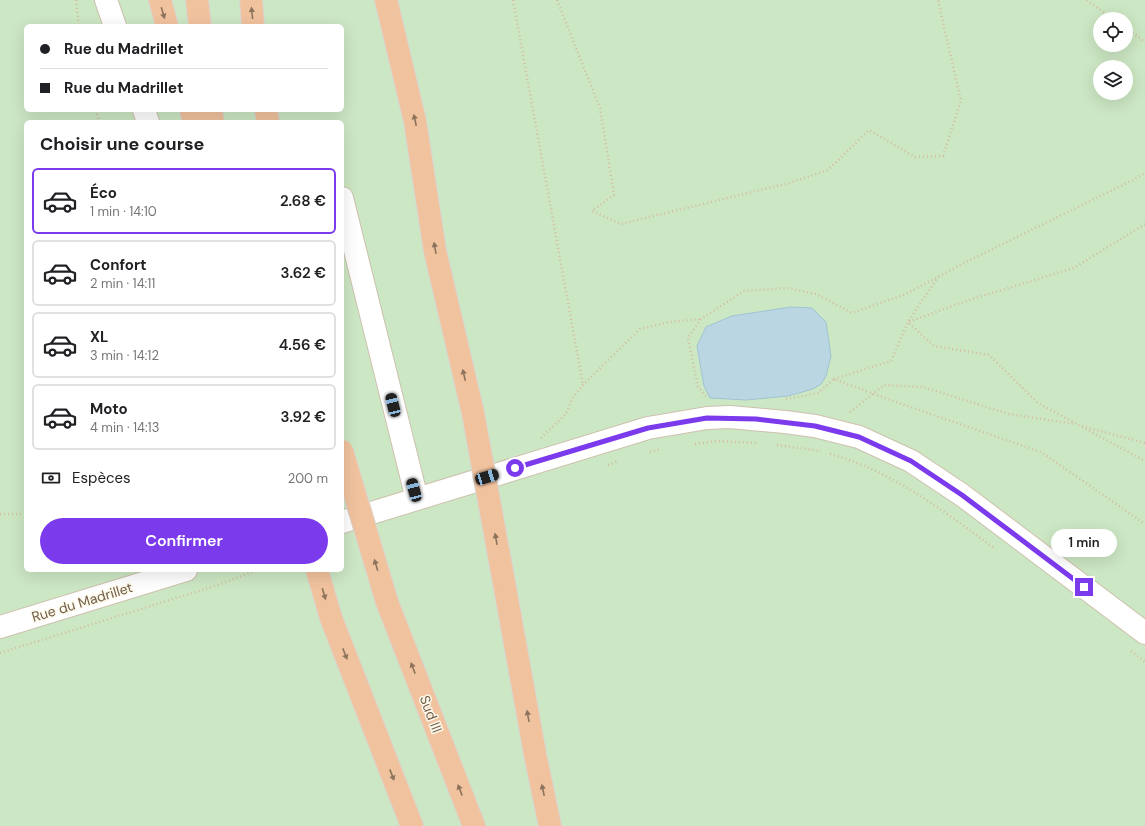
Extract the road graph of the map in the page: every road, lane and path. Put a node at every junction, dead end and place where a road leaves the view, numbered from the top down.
1 (76, 0) edge
2 (106, 0) edge
3 (160, 0) edge
4 (197, 0) edge
5 (251, 0) edge
6 (386, 0) edge
7 (513, 0) edge
8 (557, 0) edge
9 (938, 0) edge
10 (1087, 0) edge
11 (1103, 12) edge
12 (79, 24) edge
13 (114, 24) edge
14 (166, 24) edge
15 (200, 24) edge
16 (253, 24) edge
17 (1133, 33) edge
18 (1145, 42) edge
19 (1145, 173) edge
20 (344, 206) edge
21 (1145, 224) edge
22 (938, 276) junction
23 (702, 319) junction
24 (908, 322) junction
25 (834, 379) dead end
26 (583, 385) junction
27 (873, 393) dead end
28 (708, 399) dead end
29 (1078, 425) junction
30 (537, 441) dead end
31 (764, 443) dead end
32 (1145, 443) edge
33 (689, 444) dead end
34 (771, 444) dead end
35 (662, 449) dead end
36 (648, 452) dead end
37 (344, 459) edge
38 (620, 461) dead end
39 (1145, 462) edge
40 (607, 465) dead end
41 (417, 498) junction
42 (0, 514) edge
43 (24, 514) edge
44 (344, 521) edge
45 (998, 551) dead end
46 (179, 572) edge
47 (252, 572) edge
48 (319, 572) edge
49 (0, 627) edge
50 (1145, 633) edge
51 (1127, 648) dead end
52 (0, 652) edge
53 (1145, 662) edge
54 (412, 826) edge
55 (474, 826) edge
56 (550, 826) edge

1 - 12 path
2 - 13 street
3 -> 14 highway
4 - 15 highway
16 -> 5 highway
56 -> 6 highway, bridge
7 - 26 path
8 - 9 path
10 - 11 path
17 - 18 path
19 - 22 path
20 - 41 street
21 - 24 path
22 - 23 path
22 - 24 path
23 - 26 path
23 - 28 path
24 - 25 path
24 - 29 path
26 - 30 path
27 - 29 path
29 - 32 path
29 - 39 path
31 - 33 path
34 - 45 path
35 - 36 path
55 -> 37 highway, Sud III, bridge
38 - 40 path
41 - 44 street
41 - 50 street
42 - 43 path
46 - 49 street, Rue du Madrillet
47 - 52 path
48 -> 54 highway
51 - 53 path

